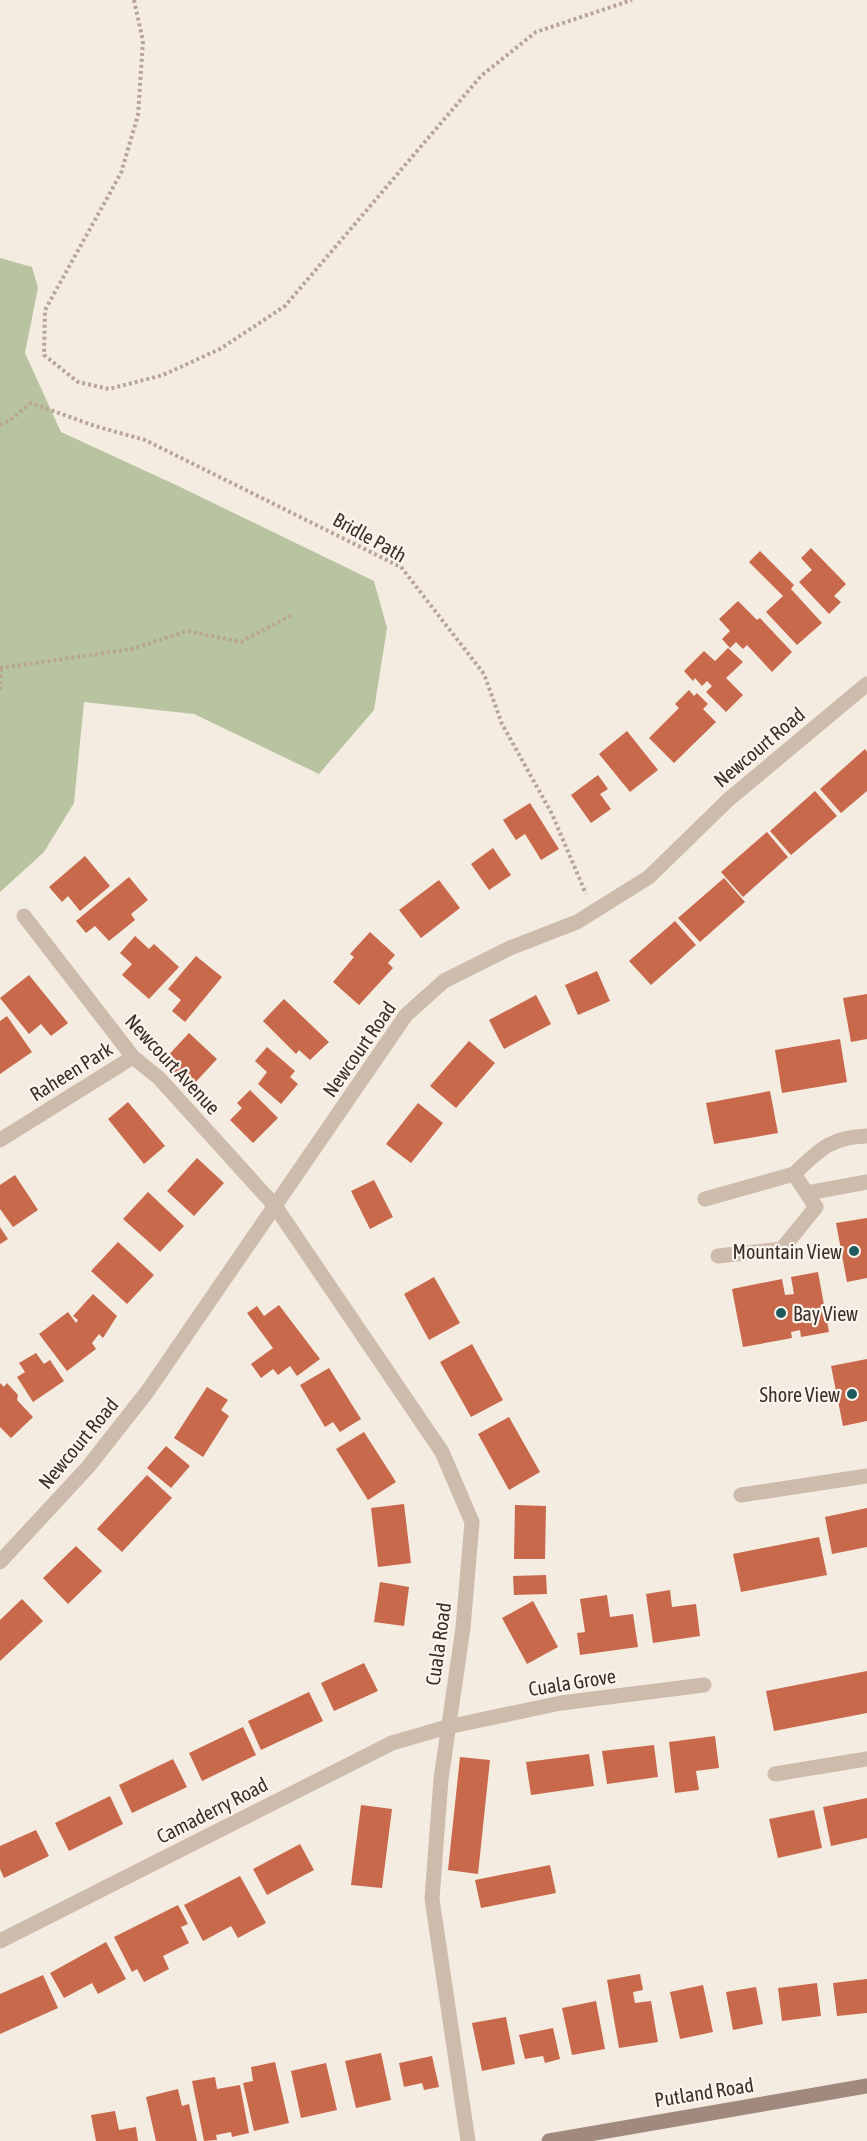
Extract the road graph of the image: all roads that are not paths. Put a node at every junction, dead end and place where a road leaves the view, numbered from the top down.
1 (867, 684) edge
2 (24, 916) dead end
3 (133, 1057) junction
4 (867, 1136) edge
5 (0, 1140) edge
6 (794, 1174) junction
7 (867, 1182) edge
8 (807, 1193) junction
9 (705, 1199) dead end
10 (275, 1206) junction
11 (718, 1256) dead end
12 (867, 1476) edge
13 (741, 1495) dead end
14 (0, 1562) edge
15 (704, 1685) dead end
16 (447, 1727) junction
17 (867, 1759) edge
18 (775, 1774) dead end
19 (0, 1941) edge
20 (867, 2086) edge
21 (468, 2141) edge
22 (549, 2141) edge

1 - 10 street, Newcourt Road
2 - 3 street, Newcourt Avenue
3 - 5 street, Raheen Park
3 - 10 street, Newcourt Avenue
4 - 6 street
6 - 8 street
6 - 9 street
7 - 8 street
8 - 11 street
10 - 14 street, Newcourt Road
10 - 16 street, Cuala Road
12 - 13 street
15 - 16 street, Cuala Grove
16 - 19 street, Camaderry Road
16 - 21 street, Cuala Road
17 - 18 street
20 - 22 main road, Putland Road

